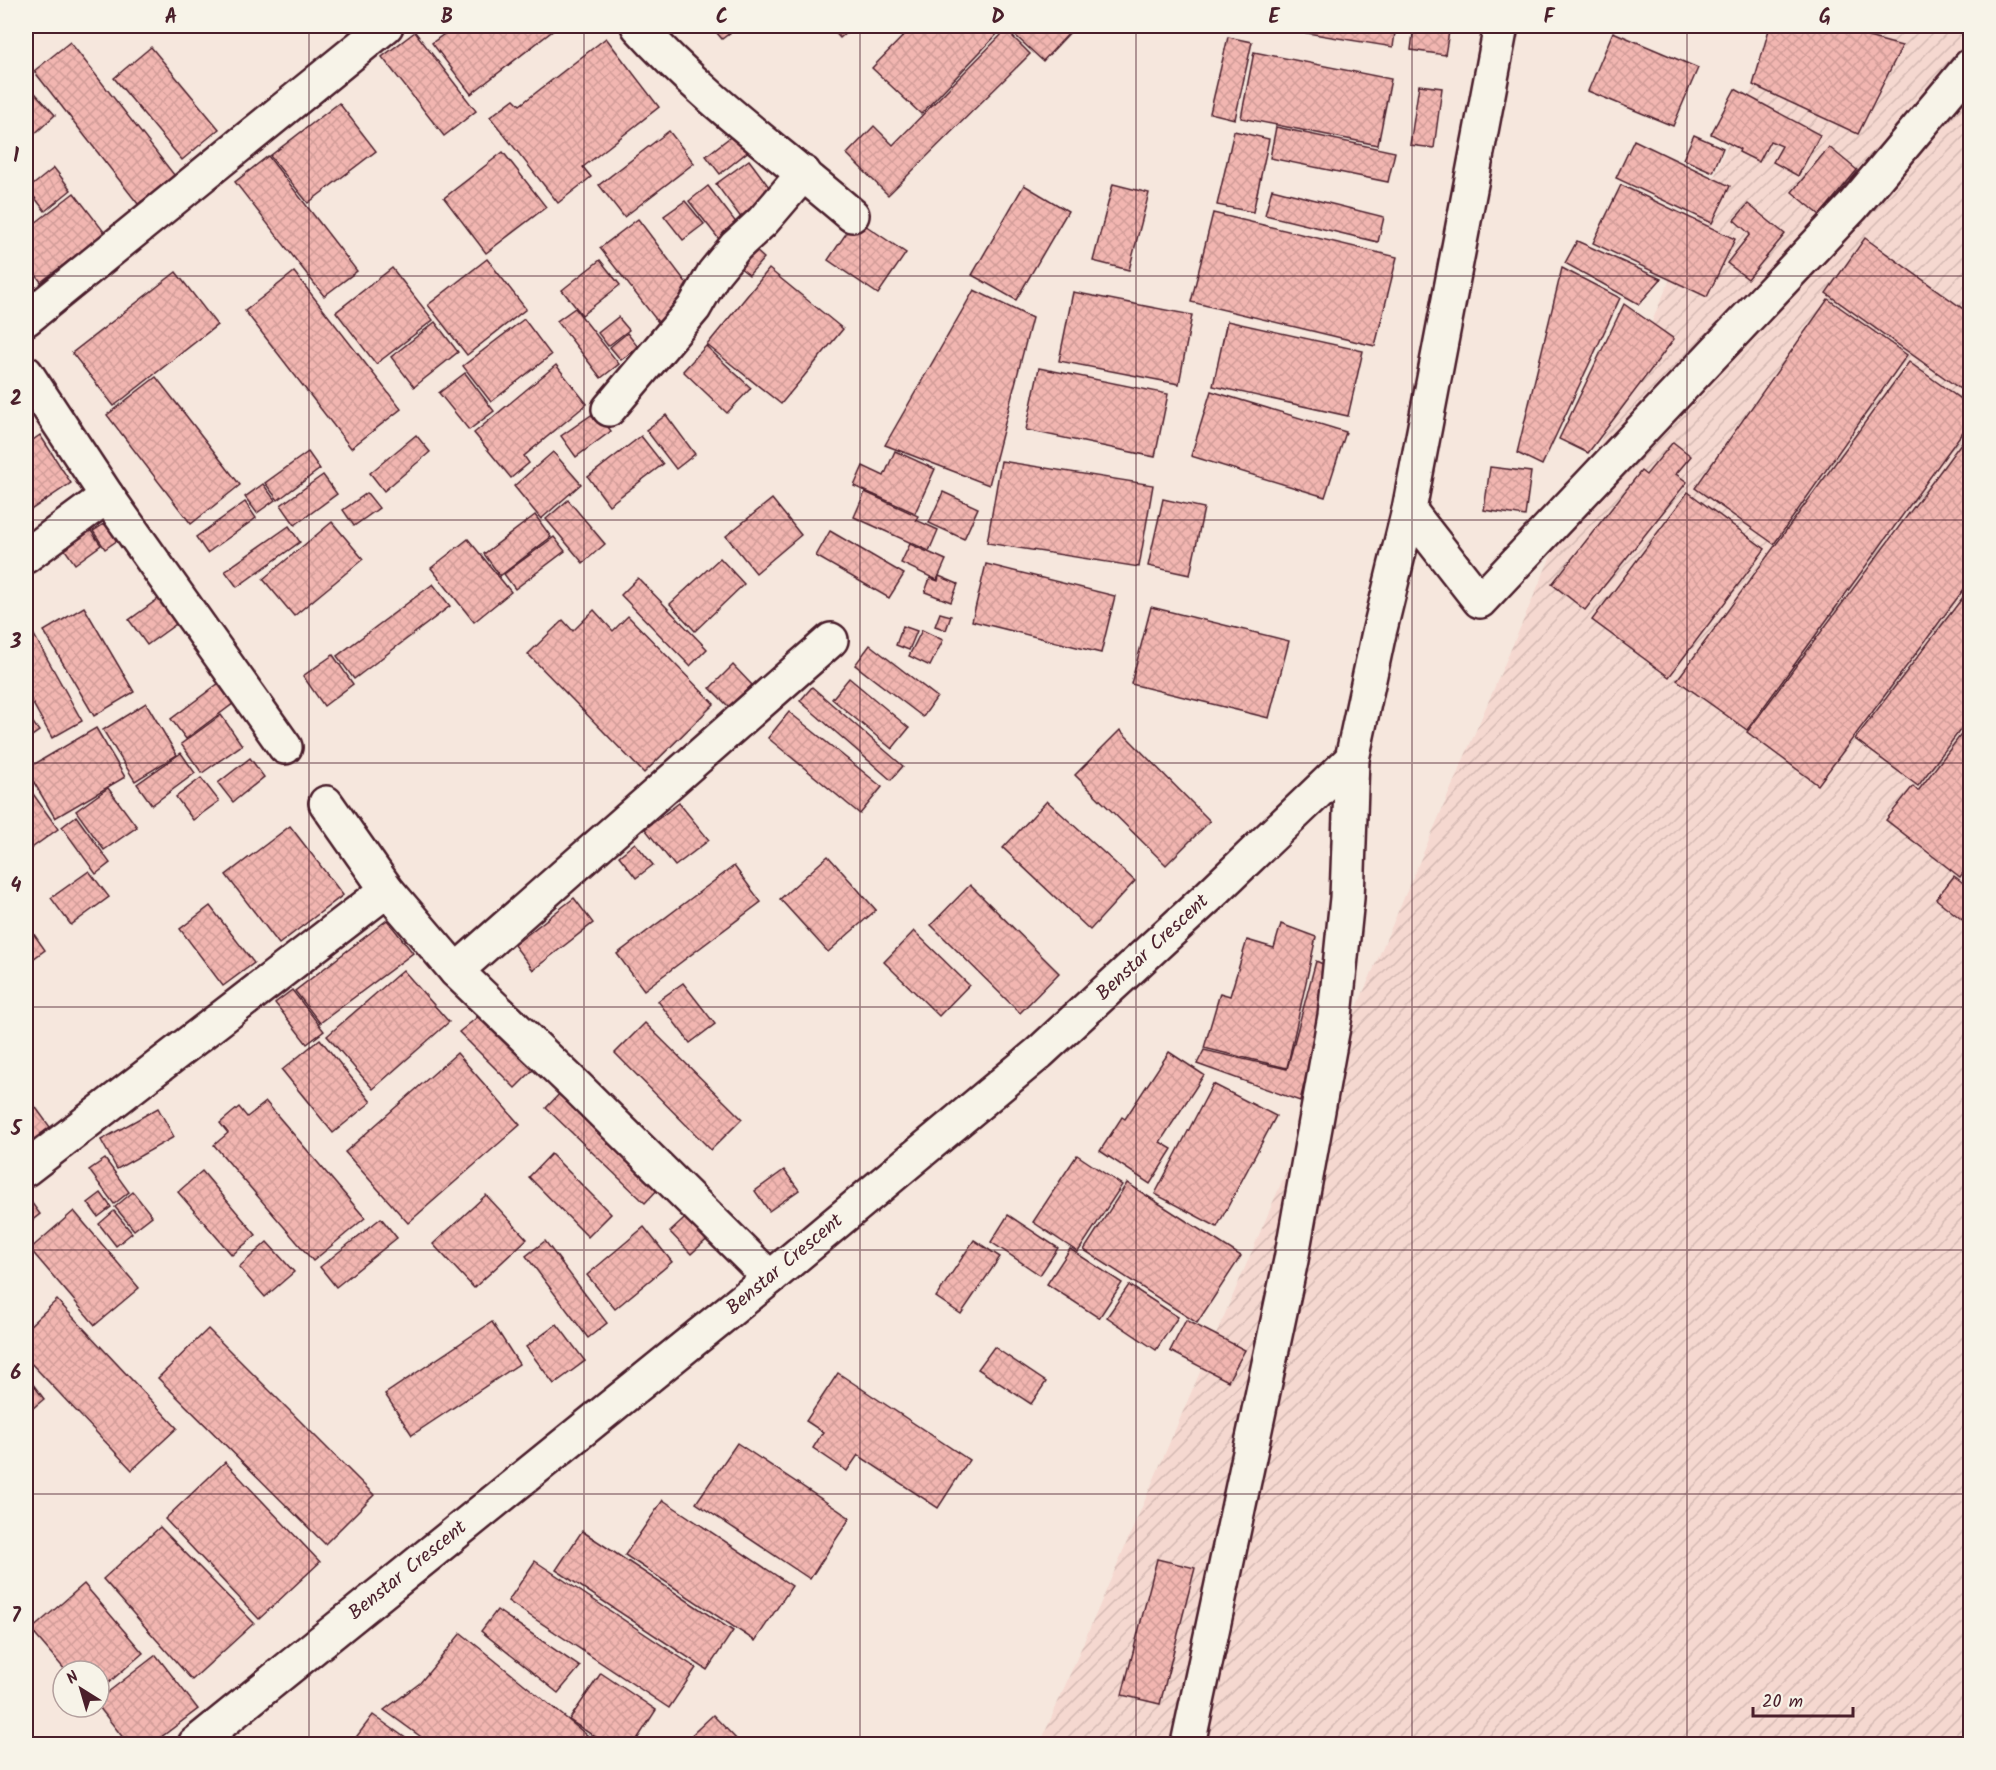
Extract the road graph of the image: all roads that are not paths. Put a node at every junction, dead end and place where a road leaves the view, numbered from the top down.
1 (386, 26) edge
2 (638, 26) edge
3 (1501, 26) edge
4 (1971, 66) edge
5 (804, 173) junction
6 (852, 215) dead end
7 (26, 319) edge
8 (26, 373) edge
9 (609, 410) dead end
10 (107, 496) junction
11 (1409, 510) junction
12 (26, 556) edge
13 (831, 640) dead end
14 (285, 747) dead end
15 (1352, 759) junction
16 (326, 803) dead end
17 (387, 890) junction
18 (456, 971) junction
19 (26, 1169) edge
20 (770, 1278) junction
21 (195, 1744) edge
22 (1188, 1744) edge

1 - 7 street
2 - 5 street
3 - 11 street
4 - 11 street
5 - 6 street
5 - 9 street
8 - 10 street
10 - 12 street
10 - 14 street
11 - 15 street
13 - 18 street
15 - 20 street, Benstar Crescent
15 - 22 street
16 - 17 street
17 - 18 street
17 - 19 street
18 - 20 street
20 - 21 street, Benstar Crescent

